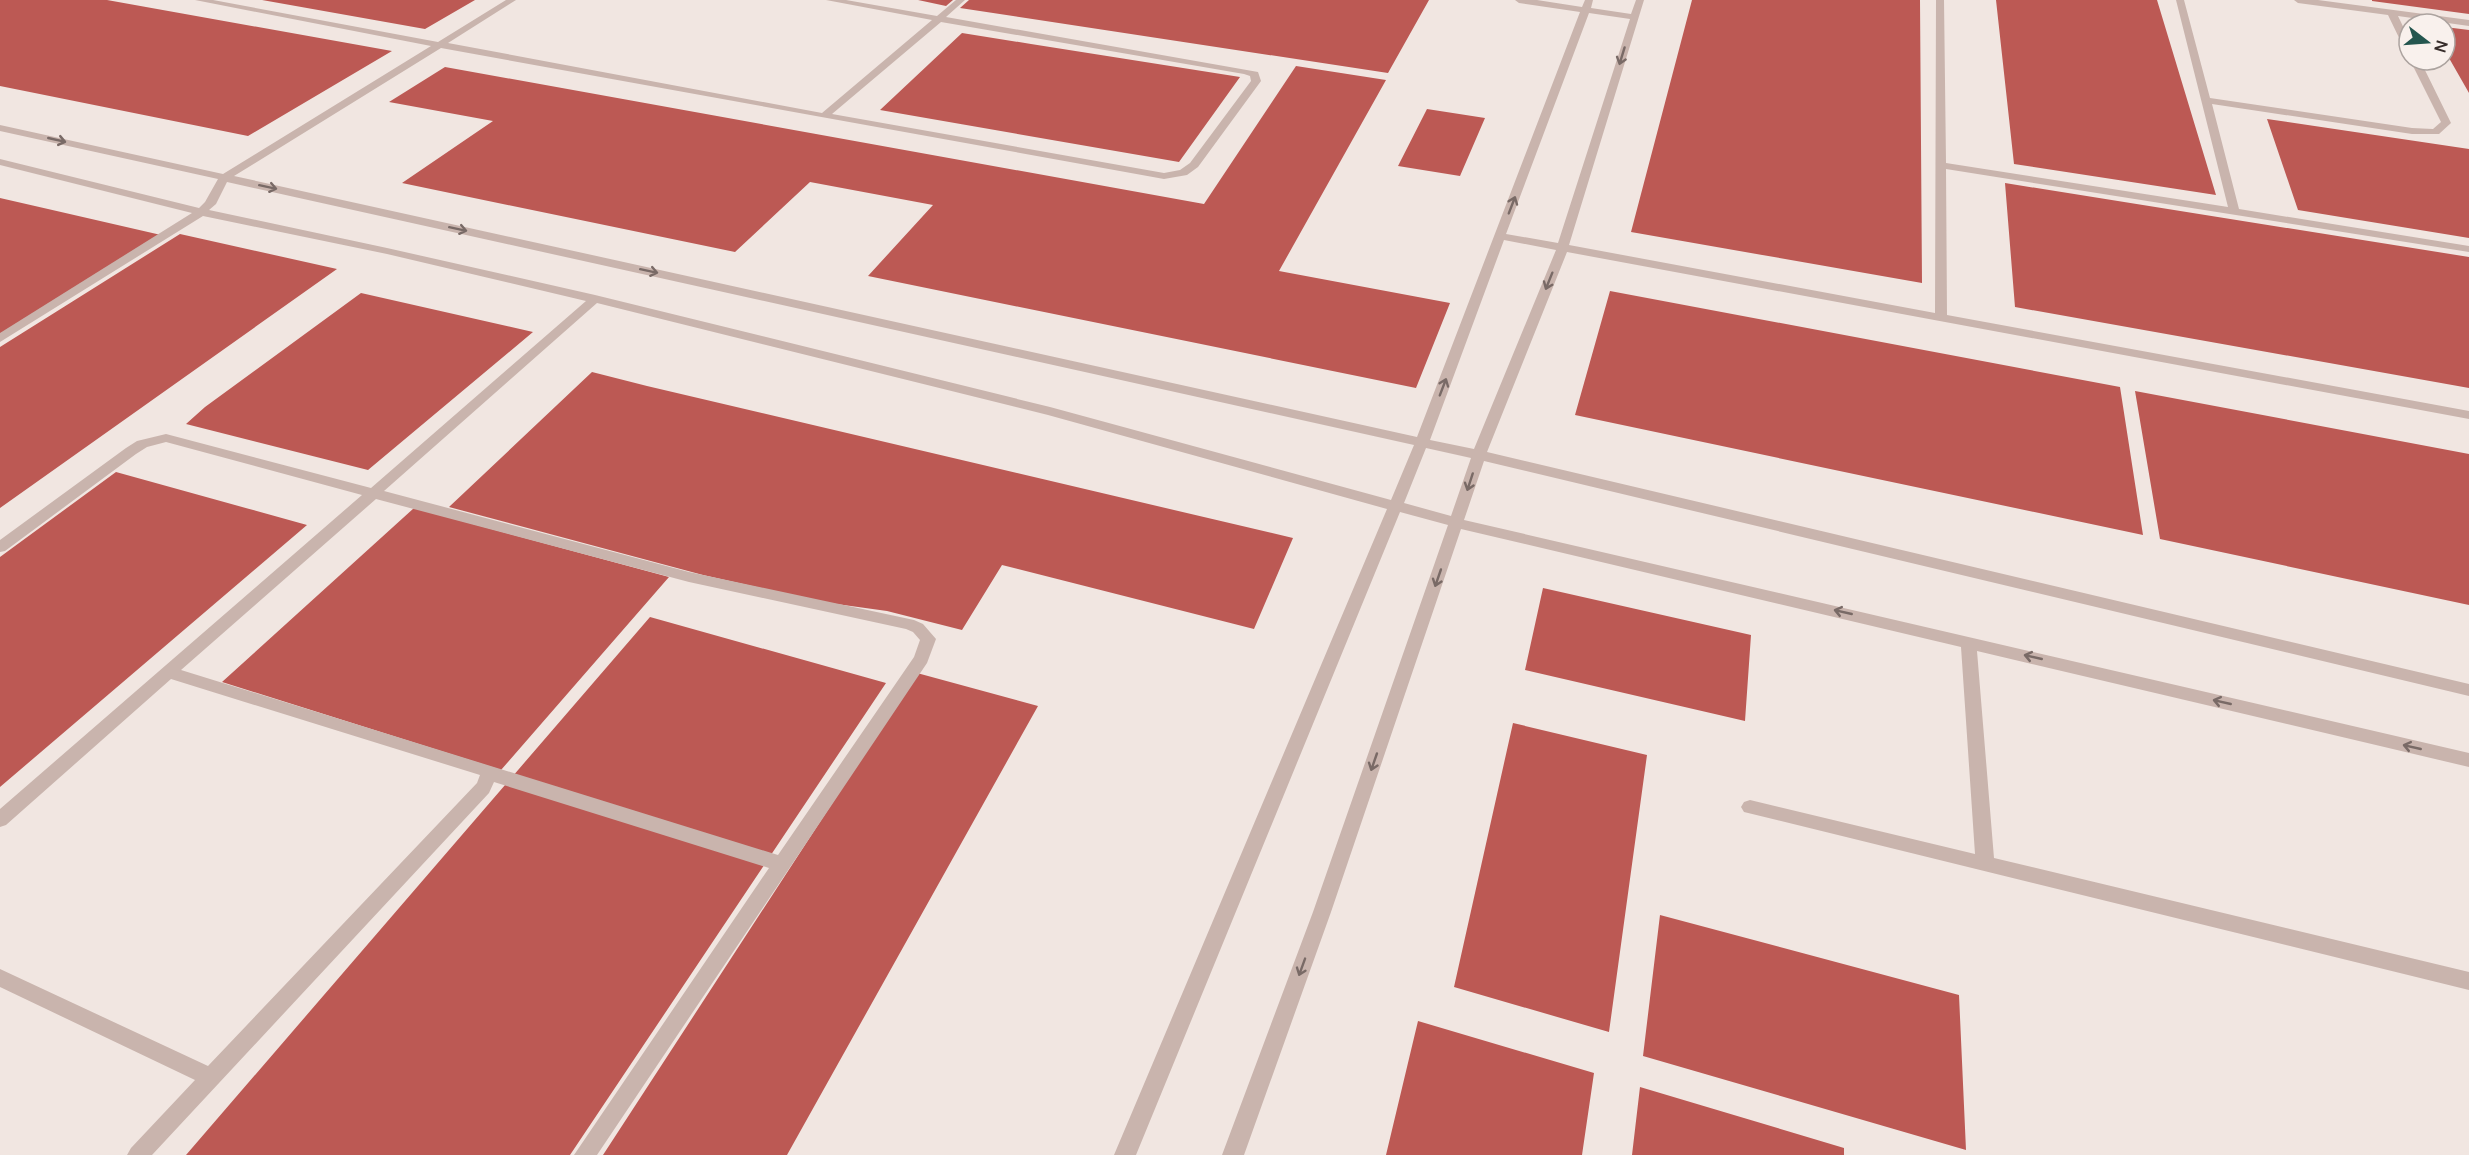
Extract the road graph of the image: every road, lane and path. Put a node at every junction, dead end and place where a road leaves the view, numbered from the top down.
1 (199, 0) edge
2 (512, 0) edge
3 (831, 0) edge
4 (961, 0) edge
5 (1520, 0) edge
6 (1640, 0) edge
7 (1940, 0) edge
8 (2180, 0) edge
9 (2298, 0) edge
10 (1587, 5) edge
11 (2391, 12) junction
12 (1634, 17) junction
13 (940, 18) junction
14 (2469, 22) edge
15 (2397, 24) edge
16 (438, 46) junction
17 (2421, 72) edge
18 (2206, 100) junction
19 (824, 116) junction
20 (0, 128) edge
21 (0, 162) edge
22 (1941, 165) junction
23 (224, 178) junction
24 (2234, 211) junction
25 (201, 212) junction
26 (1500, 236) junction
27 (1563, 247) junction
28 (2469, 249) edge
29 (595, 299) junction
30 (1941, 318) junction
31 (0, 338) edge
32 (2469, 415) edge
33 (1422, 442) junction
34 (1479, 454) junction
35 (375, 494) junction
36 (1395, 505) junction
37 (1457, 523) junction
38 (0, 547) edge
39 (1968, 641) junction
40 (167, 672) junction
41 (2469, 690) edge
42 (2469, 760) edge
43 (489, 773) junction
44 (1750, 807) dead end
45 (0, 820) edge
46 (1984, 863) junction
47 (783, 864) junction
48 (0, 978) edge
49 (2469, 981) edge
50 (211, 1077) junction
51 (138, 1155) edge
52 (585, 1155) edge
53 (1125, 1155) edge
54 (1233, 1155) edge

1 - 16 street
2 - 16 street
3 - 13 street
4 - 13 street
5 - 10 street
6 - 12 street
7 - 22 street
8 - 18 street
9 - 11 street
10 - 12 street
26 -> 10 street
11 - 14 street
11 - 15 street
12 -> 27 street
13 - 19 street
13 - 19 street
16 - 19 street
16 - 23 street
17 - 18 street
18 - 24 street
20 -> 23 street
21 - 25 street
22 - 24 street
22 - 30 street
23 - 25 street
23 -> 33 street
24 - 28 street
25 - 29 street
25 - 31 street
26 - 27 street
33 -> 26 street
27 - 30 street
27 -> 34 street
29 - 35 street
29 - 36 street
30 - 32 street
33 - 34 street
33 - 36 street
34 -> 37 street
34 - 41 street
35 - 38 street
35 - 40 street
35 - 47 street
36 - 37 street
36 - 53 street
39 -> 37 street
37 -> 54 street
42 -> 39 street
39 - 46 street
40 - 43 street
40 - 45 street
43 - 47 street
43 - 50 street
44 - 46 street
46 - 49 street
47 - 52 street
48 - 50 street
50 - 51 street

